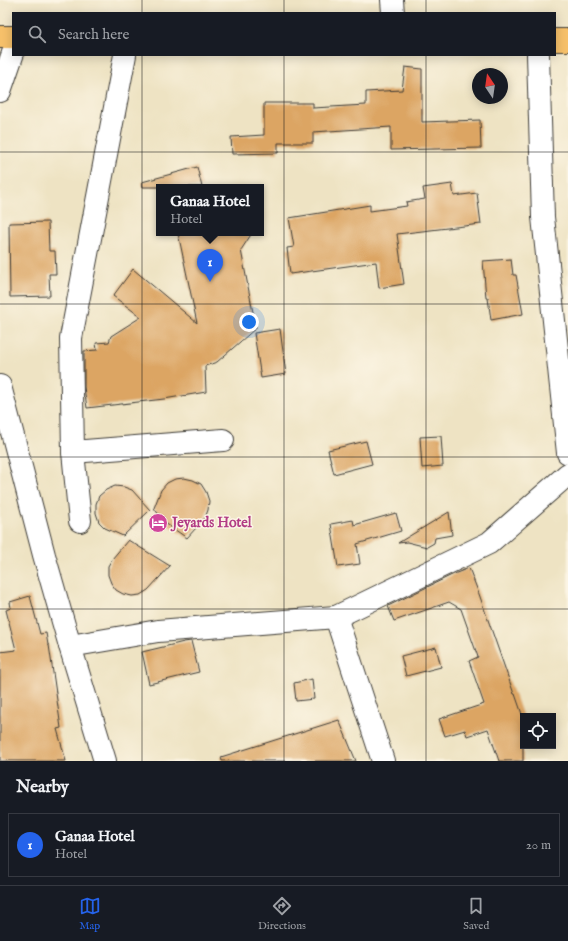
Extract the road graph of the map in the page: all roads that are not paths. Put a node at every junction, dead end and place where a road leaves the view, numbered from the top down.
1 (392, 0) edge
2 (393, 12) edge
3 (0, 36) edge
4 (12, 37) edge
5 (556, 40) edge
6 (568, 40) edge
7 (12, 55) edge
8 (125, 56) edge
9 (538, 56) edge
10 (0, 91) edge
11 (0, 386) edge
12 (223, 440) dead end
13 (73, 452) junction
14 (568, 453) edge
15 (10, 457) edge
16 (568, 474) edge
17 (80, 521) dead end
18 (336, 617) junction
19 (70, 646) junction
20 (105, 761) edge
21 (383, 761) edge

1 - 2 street
3 - 4 highway
5 - 6 highway
7 - 10 street
8 - 13 street
9 - 14 street
11 - 15 street
12 - 13 street
13 - 17 street
15 - 19 street
16 - 18 street
18 - 19 street
18 - 21 street
19 - 20 street

